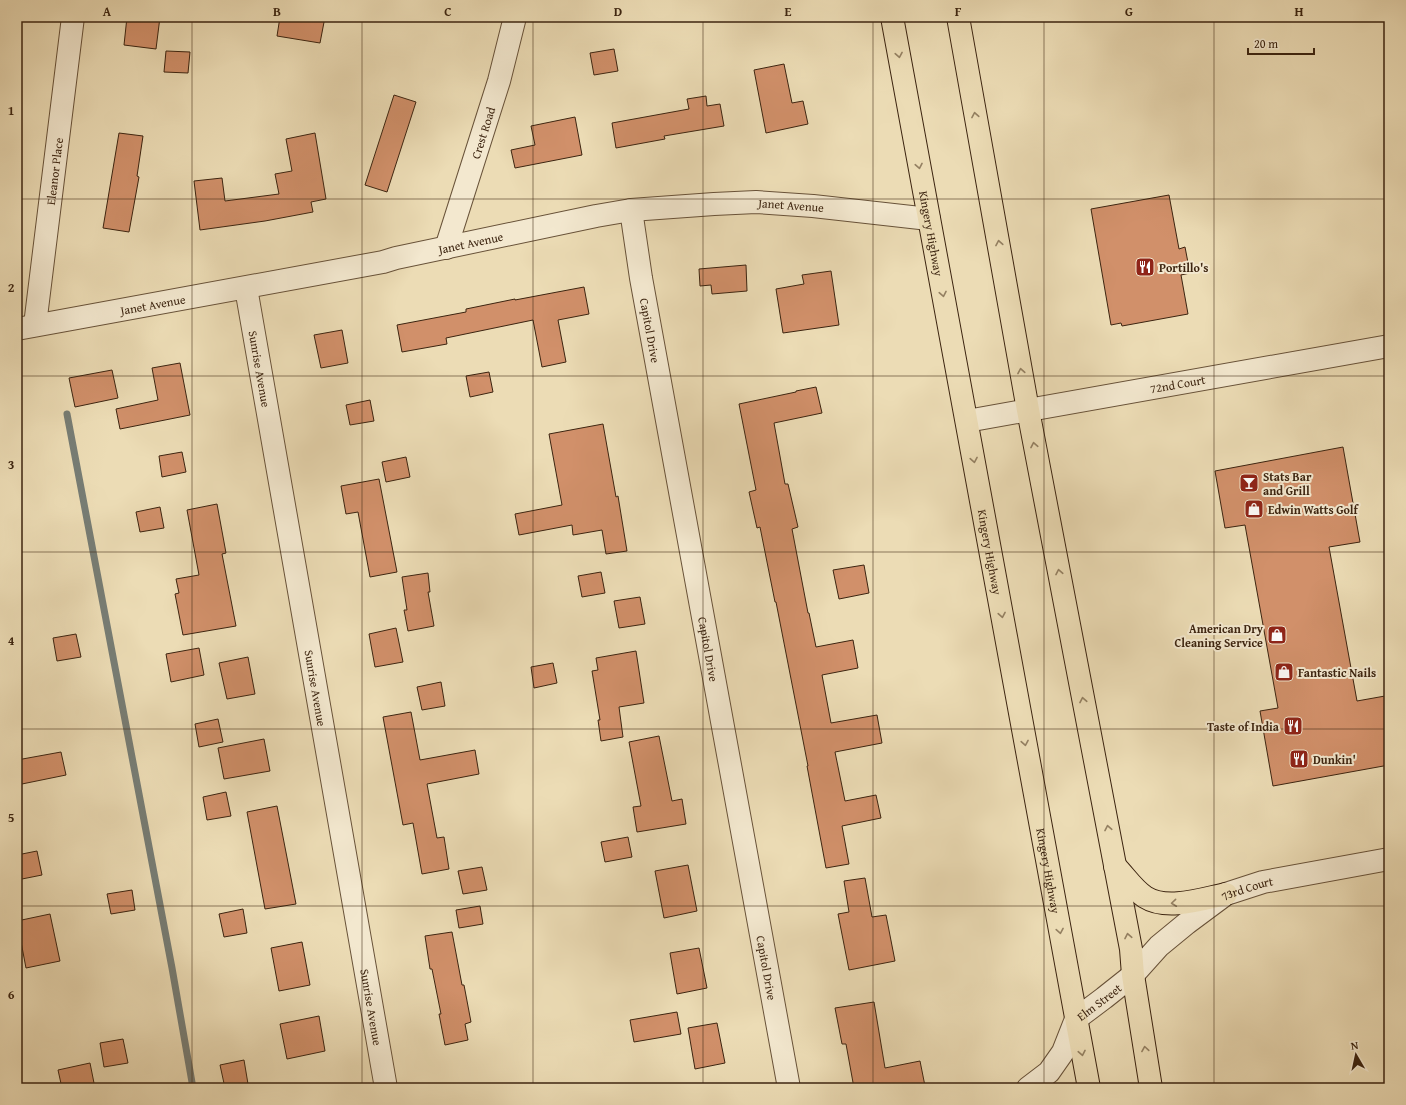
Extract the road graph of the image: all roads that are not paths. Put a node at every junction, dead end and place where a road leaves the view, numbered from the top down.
1 (73, 17) edge
2 (515, 17) edge
3 (892, 17) edge
4 (958, 17) edge
5 (631, 210) junction
6 (929, 219) junction
7 (446, 248) junction
8 (246, 288) junction
9 (26, 327) edge
10 (1389, 346) edge
11 (1028, 410) junction
12 (967, 421) junction
13 (1389, 859) edge
14 (1115, 866) junction
15 (1226, 894) junction
16 (1133, 975) junction
17 (1076, 1019) junction
18 (386, 1088) edge
19 (789, 1088) edge
20 (1028, 1088) edge
21 (1089, 1088) edge
22 (1151, 1088) edge

1 - 9 street, Eleanor Place
2 - 7 street, Crest Road
3 -> 6 highway, Kingery Highway
11 -> 4 highway
5 - 6 street, Janet Avenue
5 - 7 street, Janet Avenue
5 - 19 street, Capitol Drive
6 -> 12 highway, Kingery Highway
7 - 8 street, Janet Avenue
8 - 9 street, Janet Avenue
8 - 18 street, Sunrise Avenue
10 - 11 street, 72nd Court
11 - 12 street, 72nd Court
14 -> 11 highway
12 -> 17 highway, Kingery Highway
13 - 15 street, 73rd Court
15 -> 14 highway
16 -> 14 highway
15 - 16 street, 73rd Court
16 - 17 street, Elm Street
22 -> 16 highway
17 - 20 street, Elm Street
17 -> 21 highway, Kingery Highway

